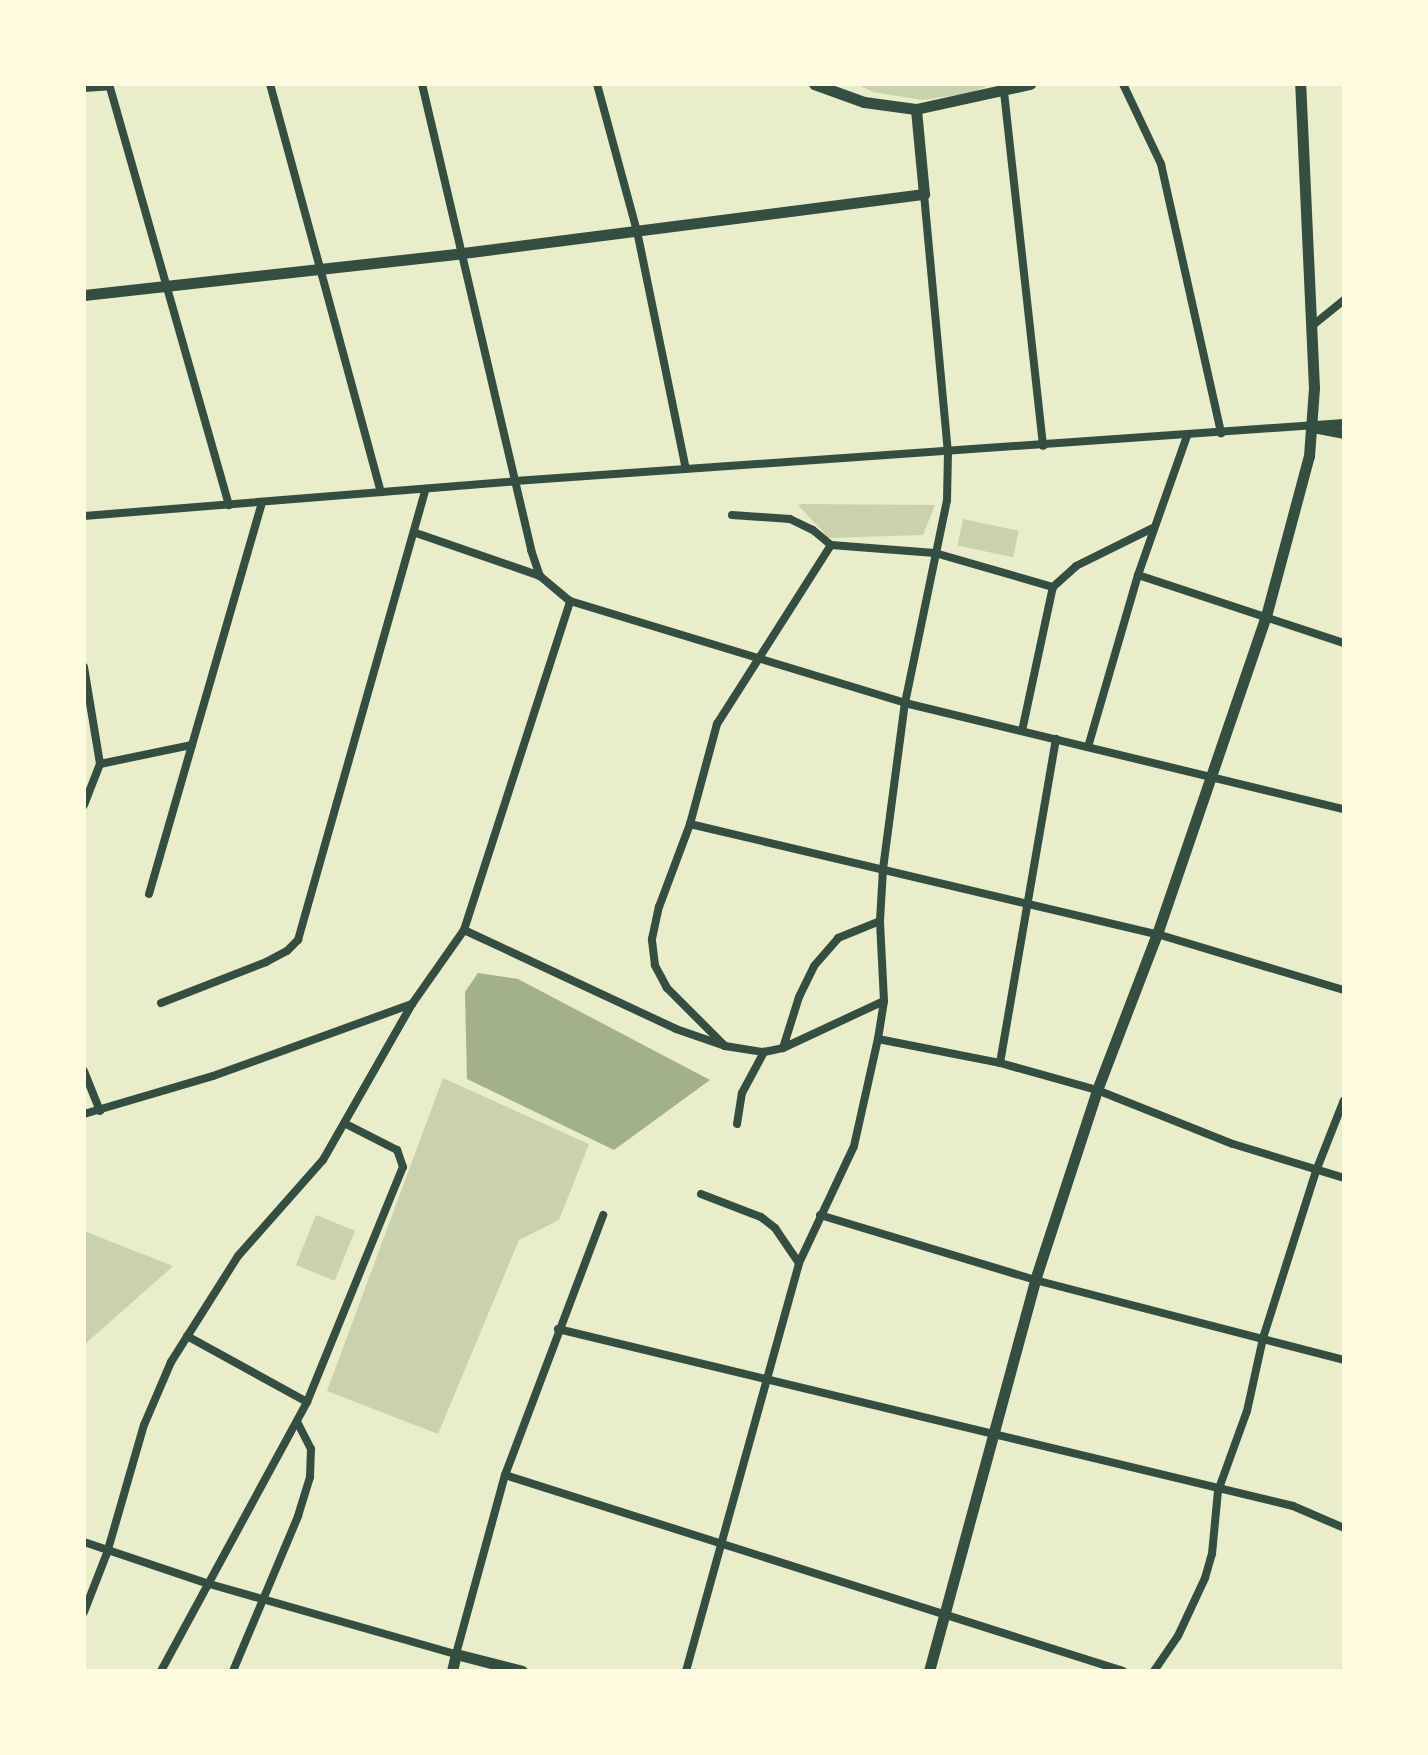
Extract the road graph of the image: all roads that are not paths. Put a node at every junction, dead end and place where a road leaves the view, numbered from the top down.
1 (270, 84) edge
2 (422, 84) edge
3 (597, 84) edge
4 (814, 84) edge
5 (1030, 84) edge
6 (1123, 84) edge
7 (1300, 84) edge
8 (109, 85) edge
9 (84, 88) edge
10 (1004, 92) junction
11 (916, 109) junction
12 (924, 194) junction
13 (637, 231) junction
14 (463, 253) junction
15 (319, 269) junction
16 (168, 287) junction
17 (84, 295) edge
18 (1344, 300) edge
19 (1312, 326) junction
20 (1344, 423) edge
21 (1313, 427) junction
22 (1221, 433) junction
23 (1344, 433) edge
24 (1187, 436) junction
25 (1043, 446) junction
26 (948, 453) junction
27 (686, 469) junction
28 (515, 481) junction
29 (426, 489) junction
30 (381, 492) junction
31 (262, 503) junction
32 (229, 505) junction
33 (732, 515) dead end
34 (84, 516) edge
35 (1153, 528) junction
36 (416, 533) junction
37 (831, 545) junction
38 (935, 553) junction
39 (1138, 575) junction
40 (540, 576) junction
41 (1053, 587) junction
42 (570, 601) junction
43 (1266, 616) junction
44 (1344, 643) edge
45 (759, 662) junction
46 (84, 667) edge
47 (905, 703) junction
48 (1022, 731) junction
49 (1056, 739) junction
50 (192, 745) junction
51 (1088, 747) junction
52 (100, 764) junction
53 (1210, 774) junction
54 (84, 805) edge
55 (1344, 809) edge
56 (690, 824) junction
57 (883, 869) junction
58 (149, 894) dead end
59 (1028, 903) junction
60 (880, 921) junction
61 (464, 930) junction
62 (1157, 934) junction
63 (1344, 990) edge
64 (884, 1001) junction
65 (161, 1003) dead end
66 (412, 1004) junction
67 (878, 1039) junction
68 (725, 1046) junction
69 (783, 1048) junction
70 (764, 1052) junction
71 (1000, 1063) junction
72 (84, 1071) edge
73 (1097, 1090) junction
74 (1344, 1100) edge
75 (100, 1111) junction
76 (84, 1114) edge
77 (344, 1123) junction
78 (737, 1124) dead end
79 (1316, 1171) junction
80 (1344, 1178) edge
81 (701, 1194) dead end
82 (603, 1215) dead end
83 (820, 1215) junction
84 (799, 1263) junction
85 (1035, 1280) junction
86 (558, 1329) junction
87 (187, 1336) junction
88 (1263, 1338) junction
89 (1344, 1360) edge
90 (767, 1382) junction
91 (307, 1402) junction
92 (297, 1422) junction
93 (994, 1437) junction
94 (505, 1475) junction
95 (1218, 1491) junction
96 (1344, 1528) edge
97 (84, 1542) edge
98 (721, 1545) junction
99 (107, 1553) junction
100 (206, 1583) junction
101 (262, 1599) junction
102 (84, 1612) edge
103 (944, 1617) junction
104 (456, 1654) junction
105 (161, 1671) edge
106 (233, 1671) edge
107 (452, 1671) edge
108 (522, 1671) edge
109 (686, 1671) edge
110 (929, 1671) edge
111 (1123, 1671) edge
112 (1154, 1671) edge

1 - 15 street
2 - 14 street
3 - 13 street
4 - 11 street
5 - 10 street
6 - 22 street
7 - 19 street
8 - 9 street
8 - 16 street
10 - 11 street
10 - 25 street
11 - 12 street
12 - 13 street
12 - 26 street
13 - 14 street
13 - 27 street
14 - 15 street
14 - 28 street
15 - 16 street
15 - 30 street
16 - 17 street
16 - 32 street
18 - 19 street
19 - 21 street
20 - 21 street
21 - 22 street
21 - 23 street
21 - 43 street
22 - 24 street
24 - 25 street
24 - 35 street
25 - 26 street
26 - 27 street
26 - 38 street
27 - 28 street
28 - 29 street
28 - 40 street
29 - 30 street
29 - 36 street
30 - 31 street
31 - 32 street
31 - 50 street
32 - 34 street
33 - 37 street
35 - 39 street
35 - 41 street
36 - 40 street
36 - 65 street
37 - 38 street
37 - 45 street
38 - 41 street
38 - 47 street
39 - 43 street
39 - 51 street
40 - 42 street
41 - 48 street
42 - 45 street
42 - 61 street
43 - 44 street
43 - 53 street
45 - 47 street
45 - 56 street
46 - 52 street
47 - 48 street
47 - 57 street
48 - 49 street
49 - 51 street
49 - 59 street
50 - 52 street
50 - 58 street
51 - 53 street
52 - 54 street
53 - 55 street
53 - 62 street
56 - 57 street
56 - 68 street
57 - 59 street
57 - 60 street
59 - 62 street
59 - 71 street
60 - 64 street
60 - 69 street
61 - 66 street
61 - 68 street
62 - 63 street
62 - 73 street
64 - 67 street
64 - 69 street
66 - 75 street
66 - 77 street
67 - 71 street
67 - 83 street
68 - 70 street
69 - 70 street
70 - 78 street
71 - 73 street
72 - 75 street
73 - 79 street
73 - 85 street
74 - 79 street
75 - 76 street
77 - 87 street
77 - 91 street
79 - 80 street
79 - 88 street
81 - 84 street
82 - 86 street
83 - 84 street
83 - 85 street
84 - 90 street
85 - 88 street
85 - 93 street
86 - 90 street
86 - 94 street
87 - 91 street
87 - 99 street
88 - 89 street
88 - 95 street
90 - 93 street
90 - 98 street
91 - 92 street
92 - 100 street
92 - 101 street
93 - 95 street
93 - 103 street
94 - 98 street
94 - 104 street
95 - 96 street
95 - 112 street
97 - 99 street
98 - 103 street
98 - 109 street
99 - 100 street
99 - 102 street
100 - 101 street
100 - 105 street
101 - 104 street
101 - 106 street
103 - 110 street
103 - 111 street
104 - 107 street
104 - 108 street

